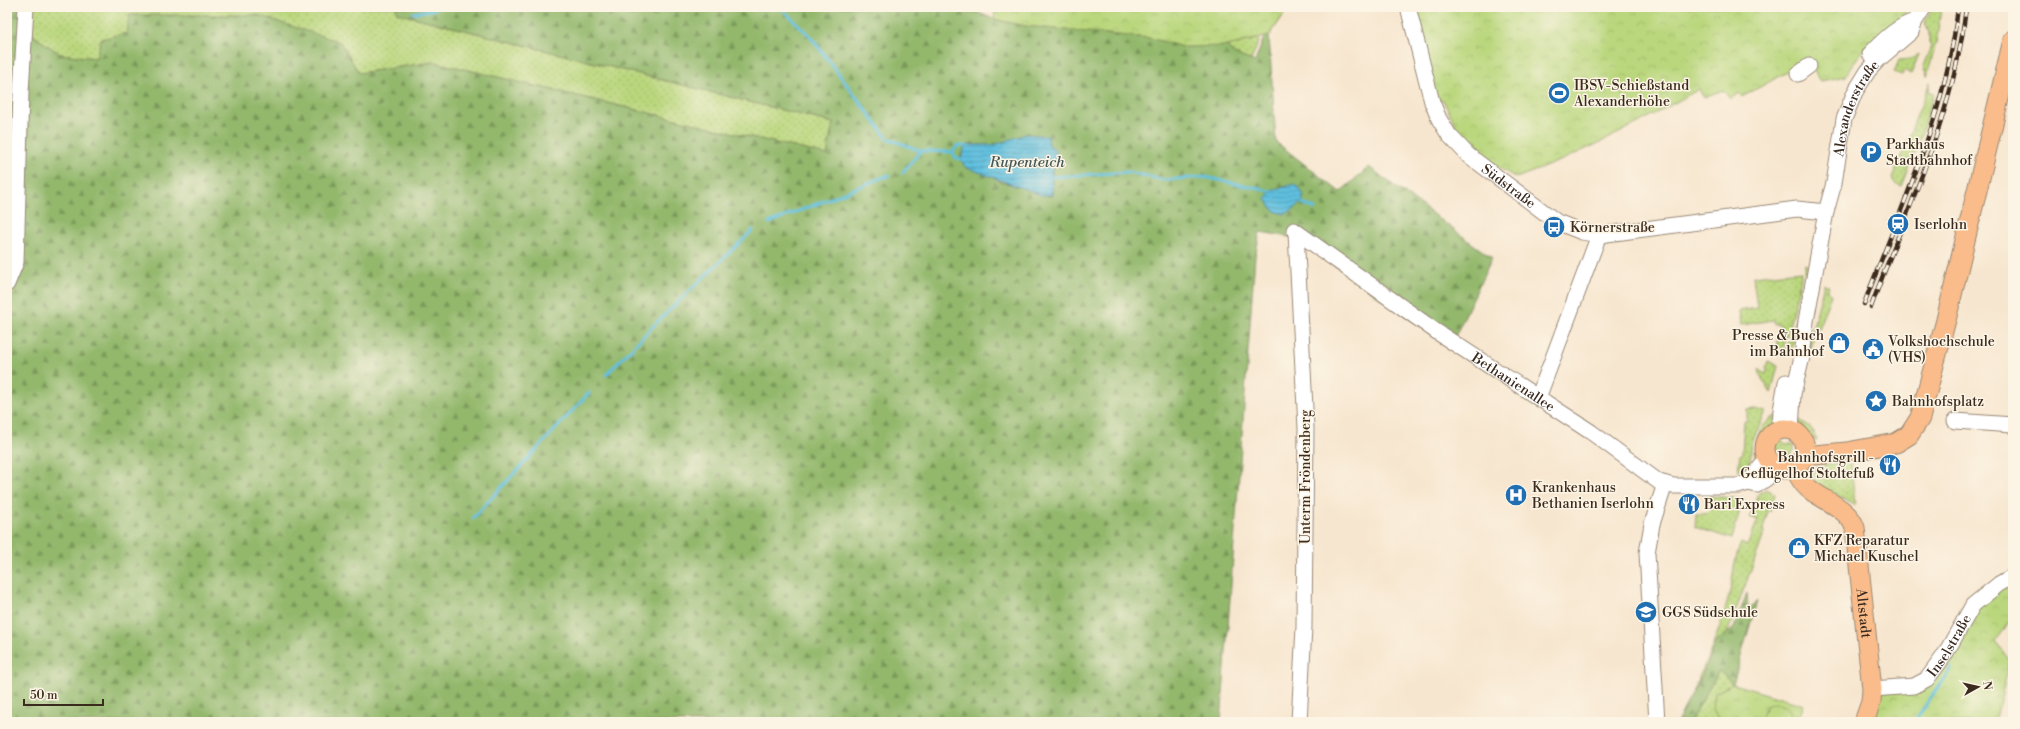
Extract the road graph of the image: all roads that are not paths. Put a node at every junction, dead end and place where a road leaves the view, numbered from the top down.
1 (26, 7) edge
2 (1408, 7) edge
3 (1924, 7) edge
4 (2013, 40) edge
5 (1826, 212) junction
6 (1295, 231) joint
7 (1599, 235) junction
8 (7, 284) edge
9 (1538, 398) junction
10 (1955, 421) dead end
11 (2013, 425) edge
12 (1787, 453) junction
13 (1665, 484) junction
14 (2013, 576) edge
15 (1872, 689) junction
16 (1657, 721) edge
17 (1299, 722) edge
18 (1864, 722) edge

1 - 8 street
2 - 7 street, Südstraße
3 - 5 street, Alexanderstraße
4 - 12 main road
5 - 7 street, Südstraße
5 - 12 street, Alexanderstraße
6 - 9 street, Bethanienallee
6 - 17 street, Unterm Fröndenberg
7 - 9 street
9 - 13 street, Bethanienallee
10 - 11 street
12 - 13 street, Bethanienallee
12 - 15 main road, Altstadt
13 - 16 street
14 - 15 street, Inselstraße
15 - 18 main road, Altstadt

